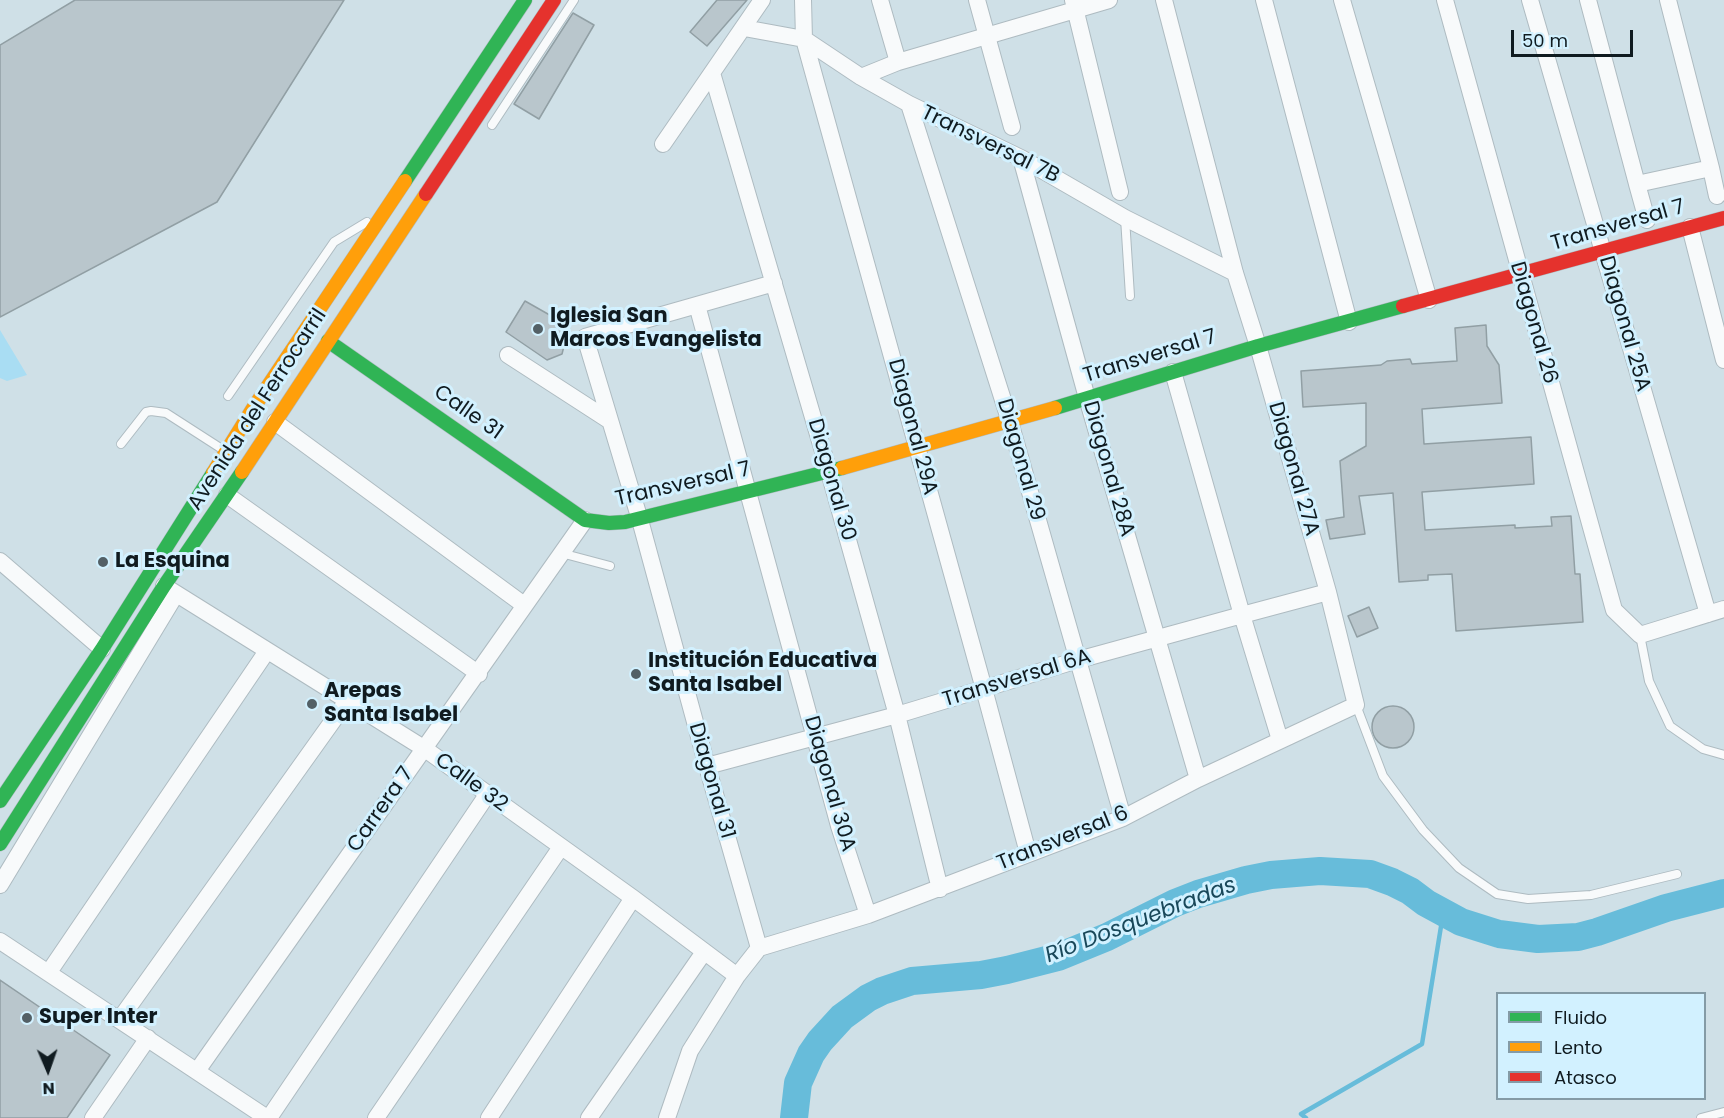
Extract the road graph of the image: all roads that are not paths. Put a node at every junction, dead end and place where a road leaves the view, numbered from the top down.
1 (525, 0) edge
2 (554, 0) edge
3 (574, 0) edge
4 (762, 0) edge
5 (803, 0) edge
6 (880, 0) edge
7 (977, 0) edge
8 (1109, 0) edge
9 (1164, 0) edge
10 (1264, 0) edge
11 (1342, 0) edge
12 (1445, 0) edge
13 (1530, 0) edge
14 (1588, 0) edge
15 (1668, 0) edge
16 (1074, 5) edge
17 (744, 28) junction
18 (987, 36) junction
19 (804, 39) junction
20 (898, 62) junction
21 (712, 73) junction
22 (861, 77) junction
23 (909, 104) junction
24 (492, 125) dead end
25 (1012, 127) dead end
26 (663, 144) dead end
27 (1021, 158) junction
28 (1711, 168) junction
29 (1637, 184) junction
30 (1120, 192) dead end
31 (1717, 196) dead end
32 (383, 212) junction
33 (1125, 218) junction
34 (1724, 218) edge
35 (1647, 220) dead end
36 (1690, 227) junction
37 (1602, 251) junction
38 (1235, 273) junction
39 (1520, 275) junction
40 (774, 283) junction
41 (1130, 296) dead end
42 (1430, 300) junction
43 (697, 305) junction
44 (1349, 322) junction
45 (328, 340) junction
46 (1258, 346) junction
47 (508, 355) dead end
48 (1724, 360) edge
49 (1173, 372) junction
50 (228, 396) dead end
51 (1088, 398) junction
52 (610, 421) junction
53 (275, 422) junction
54 (1010, 422) junction
55 (121, 444) dead end
56 (917, 447) junction
57 (225, 451) junction
58 (829, 472) junction
59 (747, 493) junction
60 (227, 495) junction
61 (585, 520) junction
62 (640, 520) junction
63 (561, 553) junction
64 (0, 561) edge
65 (610, 566) dead end
66 (170, 590) junction
67 (1328, 592) junction
68 (524, 605) junction
69 (1716, 612) edge
70 (1242, 615) junction
71 (1640, 635) junction
72 (1157, 638) junction
73 (102, 649) junction
74 (267, 651) junction
75 (1078, 660) junction
76 (479, 674) junction
77 (984, 689) junction
78 (347, 701) junction
79 (1356, 705) junction
80 (897, 715) junction
81 (816, 736) junction
82 (1280, 740) junction
83 (425, 749) junction
84 (1724, 754) edge
85 (707, 766) junction
86 (0, 769) edge
87 (1198, 779) junction
88 (14, 781) junction
89 (487, 795) junction
90 (0, 801) edge
91 (1123, 818) junction
92 (0, 844) edge
93 (561, 847) junction
94 (1028, 853) junction
95 (1677, 874) dead end
96 (0, 885) edge
97 (940, 889) junction
98 (633, 898) junction
99 (868, 915) junction
100 (0, 941) edge
101 (759, 948) junction
102 (704, 952) junction
103 (49, 972) junction
104 (737, 976) junction
105 (120, 1019) junction
106 (148, 1038) junction
107 (198, 1071) junction
108 (1724, 1112) edge
109 (93, 1118) edge
110 (268, 1118) edge
111 (376, 1118) edge
112 (489, 1118) edge
113 (589, 1118) edge
114 (667, 1118) edge
115 (1701, 1118) edge

1 - 32 main road, Avenida del Ferrocarril
2 - 45 main road, Avenida del Ferrocarril
3 - 24 lane
4 - 17 street
5 - 19 street, Diagonal 29A
6 - 20 street
7 - 18 street
8 - 16 street
9 - 38 street, Diagonal 27A
10 - 44 street
11 - 42 street
12 - 39 street, Diagonal 26
13 - 37 street, Diagonal 25A
14 - 29 street
15 - 28 street
16 - 18 street
16 - 30 street
17 - 19 street, Transversal 7B
17 - 21 street
18 - 20 street
18 - 25 street
19 - 22 street, Transversal 7B
19 - 56 street, Diagonal 29A
20 - 22 street
21 - 26 street
21 - 40 street, Diagonal 30
22 - 23 street, Transversal 7B
23 - 27 street, Transversal 7B
23 - 54 street, Diagonal 29
27 - 33 street, Transversal 7B
27 - 51 street, Diagonal 28A
28 - 29 street
28 - 31 street
29 - 35 street
32 - 50 lane
32 - 57 main road, Avenida del Ferrocarril
33 - 38 street, Transversal 7B
33 - 41 lane
34 - 36 main road, Transversal 7
36 - 37 main road, Transversal 7
36 - 48 street
37 - 39 main road, Transversal 7
37 - 69 street, Diagonal 25A
38 - 46 street, Diagonal 27A
39 - 42 main road, Transversal 7
39 - 71 street, Diagonal 26
40 - 43 street
40 - 58 street, Diagonal 30
42 - 44 main road, Transversal 7
43 - 52 street, Diagonal 31
43 - 59 street, Diagonal 30A
44 - 46 main road, Transversal 7
45 - 53 main road, Avenida del Ferrocarril
45 - 61 main road, Calle 31
46 - 49 main road, Transversal 7
46 - 67 street, Diagonal 27A
47 - 52 street
49 - 51 main road, Transversal 7
49 - 70 street
51 - 54 main road, Transversal 7
51 - 72 street, Diagonal 28A
52 - 62 street, Diagonal 31
53 - 60 main road, Avenida del Ferrocarril
53 - 68 street
54 - 56 main road, Transversal 7
54 - 75 street, Diagonal 29
55 - 57 lane
56 - 58 main road, Transversal 7
56 - 77 street, Diagonal 29A
57 - 73 main road, Avenida del Ferrocarril
58 - 59 main road, Transversal 7
58 - 80 street, Diagonal 30
59 - 62 main road, Transversal 7
59 - 81 street, Diagonal 30A
60 - 66 main road, Avenida del Ferrocarril
60 - 76 street
61 - 62 main road, Transversal 7
61 - 63 street, Carrera 7
62 - 85 street, Diagonal 31
63 - 65 lane
63 - 68 street, Carrera 7
64 - 73 street
66 - 74 street, Calle 32
66 - 92 main road, Avenida del Ferrocarril
66 - 96 street
67 - 70 street, Transversal 6A
67 - 79 street, Diagonal 27A
68 - 76 street, Carrera 7
69 - 71 street
70 - 72 street, Transversal 6A
70 - 82 street
71 - 84 lane
72 - 75 street, Transversal 6A
72 - 87 street, Diagonal 28A
73 - 88 main road, Avenida del Ferrocarril
74 - 78 street, Calle 32
74 - 103 street
75 - 77 street, Transversal 6A
75 - 91 street, Diagonal 29
76 - 83 street, Carrera 7
77 - 80 street, Transversal 6A
77 - 94 street, Diagonal 29A
78 - 83 street, Calle 32
78 - 105 street
79 - 82 street, Transversal 6
79 - 95 lane, Diagonal 27A
80 - 81 street, Transversal 6A
80 - 97 street, Diagonal 30
81 - 85 street, Transversal 6A
81 - 99 street, Diagonal 30A
82 - 87 street, Transversal 6
83 - 89 street, Calle 32
83 - 107 street, Carrera 7
85 - 101 street, Diagonal 31
86 - 88 street
87 - 91 street, Transversal 6
88 - 90 main road, Avenida del Ferrocarril
89 - 93 street, Calle 32
89 - 110 street
91 - 94 street, Transversal 6
93 - 98 street, Calle 32
93 - 111 street
94 - 97 street, Transversal 6
97 - 99 street, Transversal 6
98 - 102 street, Calle 32
98 - 112 street
99 - 101 street, Transversal 6
100 - 103 street
101 - 104 street
102 - 104 street, Calle 32
102 - 113 street
103 - 105 street
104 - 114 street
105 - 106 street
106 - 107 street
106 - 109 street
107 - 110 street
108 - 115 lane

